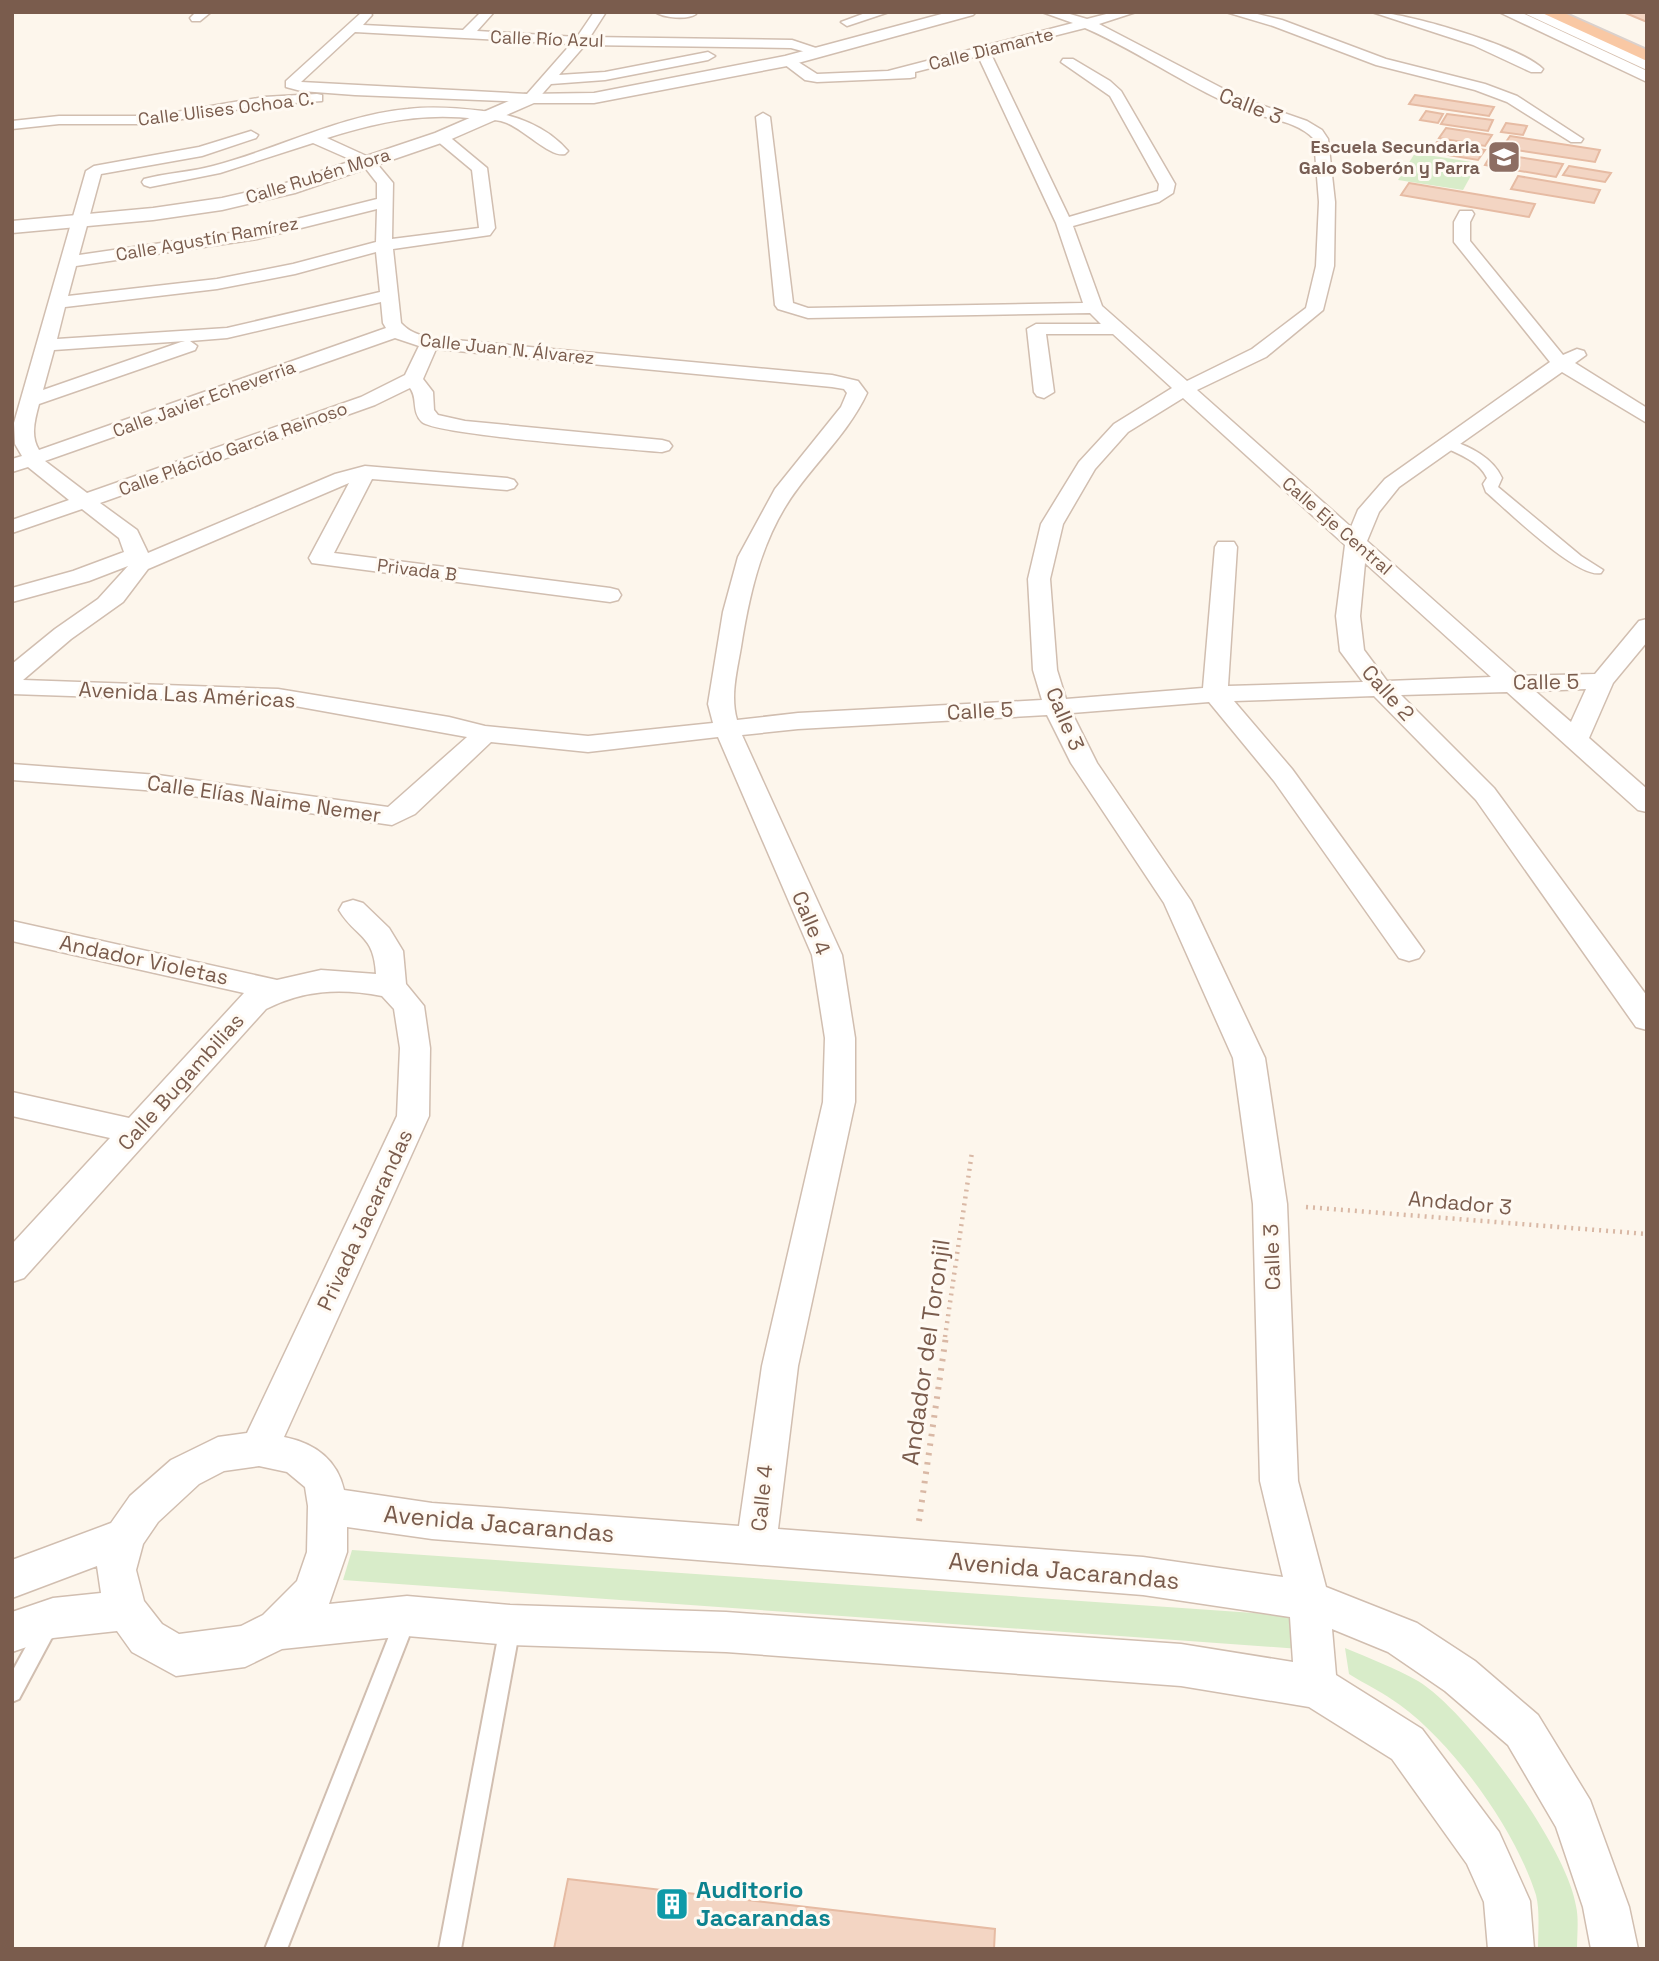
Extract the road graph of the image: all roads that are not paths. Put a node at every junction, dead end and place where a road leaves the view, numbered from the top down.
1 (369, 12) edge
2 (488, 12) edge
3 (600, 12) edge
4 (661, 12) edge
5 (883, 12) edge
6 (968, 12) edge
7 (1048, 12) edge
8 (1130, 12) edge
9 (1232, 12) edge
10 (1378, 12) edge
11 (1507, 12) edge
12 (1530, 12) edge
13 (1548, 12) edge
14 (1569, 12) edge
15 (687, 13) edge
16 (848, 22) dead end
17 (1619, 23) dead end
18 (1090, 24) junction
19 (352, 28) junction
20 (465, 36) junction
21 (581, 41) junction
22 (743, 44) junction
23 (1646, 49) edge
24 (983, 51) junction
25 (821, 52) junction
26 (787, 61) junction
27 (1068, 62) dead end
28 (1647, 65) edge
29 (1536, 69) dead end
30 (954, 72) dead end
31 (892, 75) junction
32 (1647, 77) edge
33 (546, 80) junction
34 (355, 91) junction
35 (531, 98) junction
36 (496, 115) junction
37 (763, 117) dead end
38 (12, 125) edge
39 (251, 135) dead end
40 (442, 137) junction
41 (316, 139) junction
42 (1576, 139) dead end
43 (559, 151) dead end
44 (368, 162) junction
45 (139, 184) dead end
46 (384, 202) junction
47 (1466, 214) dead end
48 (81, 221) junction
49 (1064, 223) junction
50 (12, 227) edge
51 (384, 245) junction
52 (69, 261) junction
53 (389, 295) junction
54 (58, 303) junction
55 (1094, 307) junction
56 (1118, 329) junction
57 (396, 331) junction
58 (227, 333) junction
59 (430, 343) junction
60 (46, 345) junction
61 (1569, 359) junction
62 (413, 379) junction
63 (851, 386) joint
64 (1185, 389) junction
65 (1044, 392) dead end
66 (1647, 399) edge
67 (30, 401) junction
68 (1647, 417) edge
69 (1449, 444) junction
70 (662, 446) dead end
71 (34, 460) junction
72 (12, 466) edge
73 (365, 472) junction
74 (507, 484) dead end
75 (85, 503) junction
76 (12, 527) edge
77 (1356, 542) junction
78 (1226, 547) dead end
79 (139, 559) junction
80 (1595, 570) dead end
81 (12, 595) edge
82 (610, 595) dead end
83 (1647, 626) edge
84 (12, 677) edge
85 (1602, 681) junction
86 (1513, 683) junction
87 (12, 687) edge
88 (1379, 687) junction
89 (1215, 694) junction
90 (1056, 707) junction
91 (727, 729) junction
92 (485, 734) junction
93 (1574, 741) junction
94 (12, 772) edge
95 (1647, 804) edge
96 (353, 910) dead end
97 (12, 931) edge
98 (1409, 951) dead end
99 (391, 987) junction
100 (276, 990) junction
101 (1647, 1019) edge
102 (12, 1104) edge
103 (136, 1132) junction
104 (12, 1268) edge
105 (259, 1449) junction
106 (328, 1506) junction
107 (125, 1537) junction
108 (757, 1546) junction
109 (12, 1579) edge
110 (1309, 1600) junction
111 (126, 1609) junction
112 (407, 1616) junction
113 (53, 1618) junction
114 (510, 1625) junction
115 (278, 1629) junction
116 (12, 1632) edge
117 (1315, 1687) junction
118 (12, 1692) edge
119 (276, 1949) edge
120 (450, 1949) edge
121 (1511, 1949) edge
122 (1615, 1949) edge

1 - 19 street
2 - 20 street
3 - 21 street
4 - 15 street
5 - 16 street
6 - 25 street
7 - 18 street, Calle 3
8 - 18 street, Calle Diamante
9 - 42 street
10 - 29 street
11 - 32 street
12 - 28 main road
13 - 23 highway
14 - 23 highway
17 - 23 highway
18 - 24 street, Calle Diamante
18 - 64 street, Calle 3
19 - 20 street, Calle Río Azul
19 - 34 street
20 - 21 street, Calle Río Azul
21 - 22 street, Calle Río Azul
21 - 33 street
22 - 25 street, Calle Río Azul
22 - 33 street, Calle Río Azul
24 - 31 street, Calle Diamante
24 - 49 street, Calle Eje Central
25 - 26 street
26 - 31 street
26 - 35 street
27 - 49 street
30 - 31 street
33 - 35 street
34 - 35 street
34 - 38 street, Calle Ulises Ochoa C.
35 - 36 street, Calle Rubén Mora
36 - 40 street, Calle Rubén Mora
36 - 41 street
36 - 43 street
37 - 55 street
39 - 48 street
40 - 44 street, Calle Rubén Mora
40 - 51 street
41 - 44 street
41 - 45 street
44 - 46 street, Calle Juan N. Álvarez
44 - 48 street, Calle Rubén Mora
46 - 51 street, Calle Juan N. Álvarez
46 - 52 street, Calle Agustín Ramírez
47 - 61 street
48 - 50 street, Calle Rubén Mora
48 - 52 street
49 - 55 street, Calle Eje Central
51 - 53 street, Calle Juan N. Álvarez
51 - 54 street
52 - 54 street
53 - 57 street, Calle Juan N. Álvarez
53 - 58 street
54 - 60 street
55 - 56 street, Calle Eje Central
56 - 64 street, Calle Eje Central
56 - 65 street
57 - 59 street, Calle Juan N. Álvarez
57 - 71 street, Calle Javier Echeverria
58 - 60 street
58 - 67 street
59 - 62 street
59 - 63 street, Calle Juan N. Álvarez
60 - 67 street
61 - 66 street
61 - 68 street
61 - 69 street, Calle 2
62 - 70 street
62 - 75 street, Calle Plácido García Reinoso
63 - 91 street, Calle 4
64 - 77 street, Calle Eje Central
64 - 90 street, Calle 3
67 - 71 street
69 - 77 street, Calle 2
69 - 80 street
71 - 72 street, Calle Javier Echeverria
71 - 75 street
73 - 74 street
73 - 79 street
73 - 82 street, Privada B
75 - 76 street, Calle Plácido García Reinoso
75 - 79 street
77 - 86 street, Calle Eje Central
77 - 88 street, Calle 2
78 - 89 street
79 - 81 street
79 - 84 street
83 - 85 street
85 - 86 street, Calle 5
85 - 93 street
86 - 88 street, Calle 5
86 - 93 street, Calle Eje Central
87 - 92 street, Avenida Las Américas
88 - 89 street, Calle 5
88 - 101 street, Calle 2
89 - 90 street, Calle 5
89 - 98 street
90 - 91 street, Calle 5
90 - 110 street, Calle 3
91 - 92 street, Calle 5
91 - 108 street, Calle 4
92 - 94 street, Calle Elías Naime Nemer
93 - 95 street, Calle Eje Central
96 - 99 street
97 - 100 street, Andador Violetas
99 - 100 street, Calle Bugambilias
99 - 105 street, Privada Jacarandas
100 - 103 street, Calle Bugambilias
102 - 103 street
103 - 104 street, Calle Bugambilias
105 - 106 street
105 - 107 street
106 - 108 street, Avenida Jacarandas
106 - 115 street
107 - 109 street
107 - 111 street
108 - 110 street, Avenida Jacarandas
110 - 117 street, Calle 3
110 - 122 street, Avenida Jacarandas
111 - 113 street
111 - 115 street
112 - 114 street
112 - 115 street
112 - 119 lane
113 - 116 street
113 - 118 lane
114 - 117 street
114 - 120 lane
117 - 121 street

